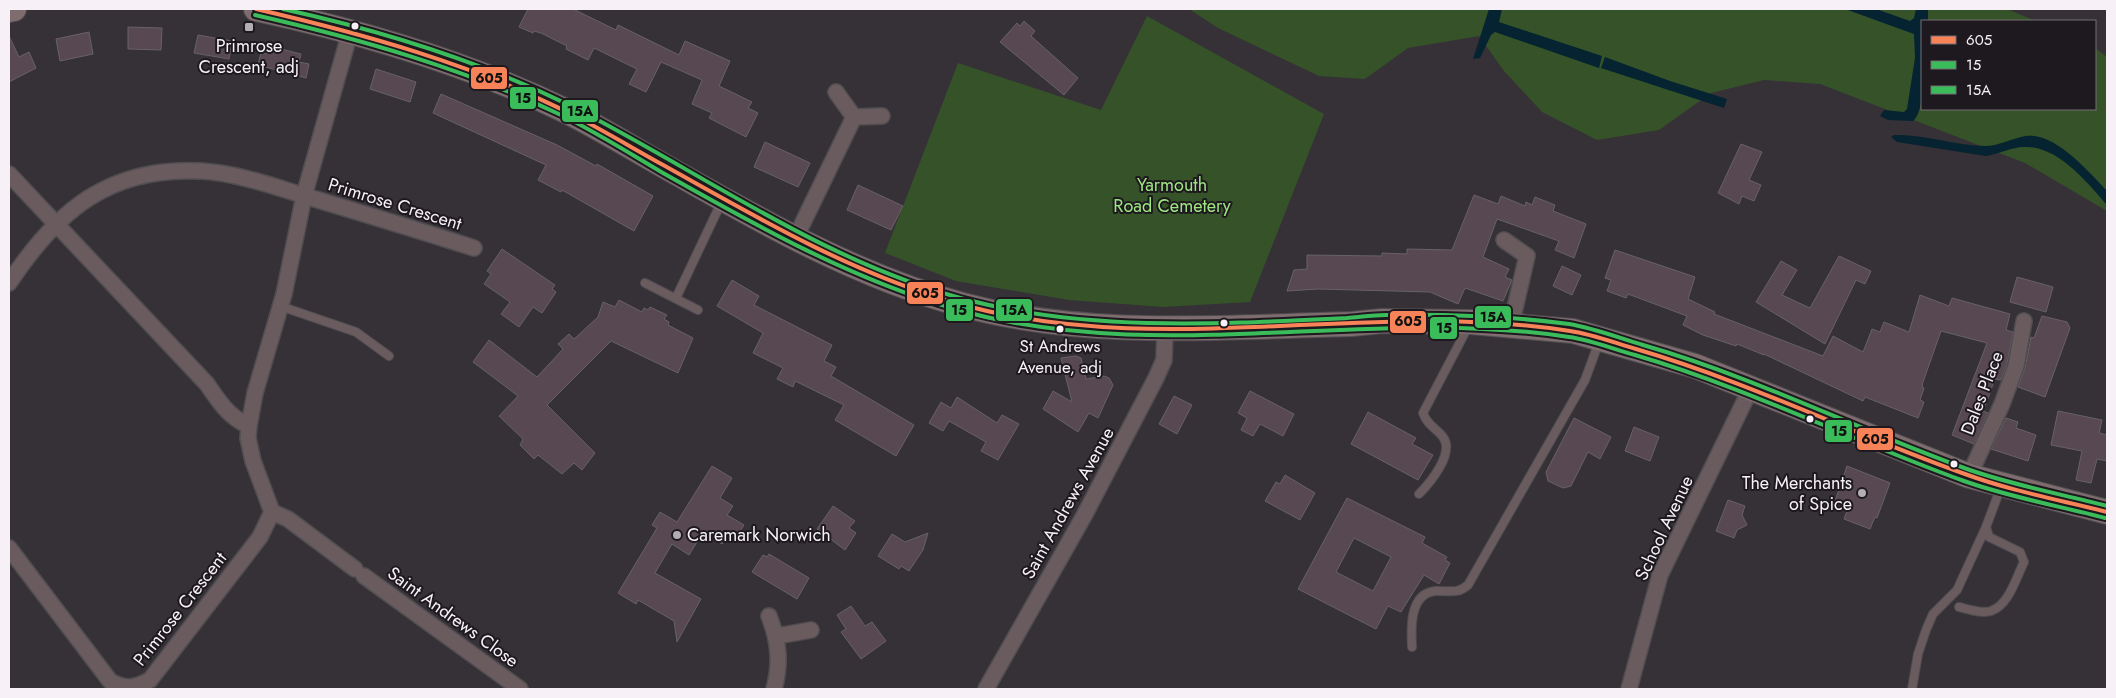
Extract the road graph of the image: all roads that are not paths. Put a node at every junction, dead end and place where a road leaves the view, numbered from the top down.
1 (14, 9) edge
2 (256, 9) edge
3 (9, 10) edge
4 (350, 32) junction
5 (836, 92) dead end
6 (882, 116) dead end
7 (854, 117) junction
8 (9, 174) edge
9 (304, 196) junction
10 (723, 199) junction
11 (55, 223) junction
12 (795, 239) junction
13 (1504, 240) dead end
14 (474, 248) dead end
15 (9, 282) edge
16 (645, 283) dead end
17 (676, 298) junction
18 (280, 306) junction
19 (698, 310) dead end
20 (2024, 321) dead end
21 (1471, 322) junction
22 (1511, 325) junction
23 (1165, 330) junction
24 (1601, 338) junction
25 (388, 356) dead end
26 (1751, 388) junction
27 (249, 426) junction
28 (1969, 476) junction
29 (2002, 485) junction
30 (1419, 494) dead end
31 (272, 512) junction
32 (2107, 512) edge
33 (1986, 527) junction
34 (9, 548) edge
35 (1959, 607) dead end
36 (769, 616) dead end
37 (811, 630) dead end
38 (777, 636) junction
39 (1412, 647) dead end
40 (520, 689) edge
41 (774, 689) edge
42 (986, 689) edge
43 (1630, 689) edge
44 (1912, 689) edge

1 - 3 main road
2 - 4 main road
4 - 9 street, Primrose Crescent
4 - 10 main road
5 - 7 street
6 - 7 street
7 - 12 street
8 - 11 street
9 - 11 street, Primrose Crescent
9 - 14 street, Primrose Crescent
9 - 18 street, Primrose Crescent
10 - 12 main road
10 - 17 lane
11 - 15 street, Primrose Crescent
11 - 27 street
12 - 23 main road
13 - 22 street
16 - 17 lane
17 - 19 lane
18 - 25 lane
18 - 27 street, Primrose Crescent
20 - 28 street, Dales Place
21 - 22 main road
21 - 23 main road
21 - 30 lane
22 - 24 main road
23 - 42 street, Saint Andrews Avenue
24 - 26 main road
24 - 39 lane
26 - 28 main road
26 - 43 street, School Avenue
27 - 31 street, Primrose Crescent
28 - 29 main road
29 - 32 main road
29 - 33 lane
31 - 34 street, Primrose Crescent
31 - 40 street, Saint Andrews Close
33 - 35 lane
33 - 44 lane
36 - 38 street
37 - 38 street
38 - 41 street

